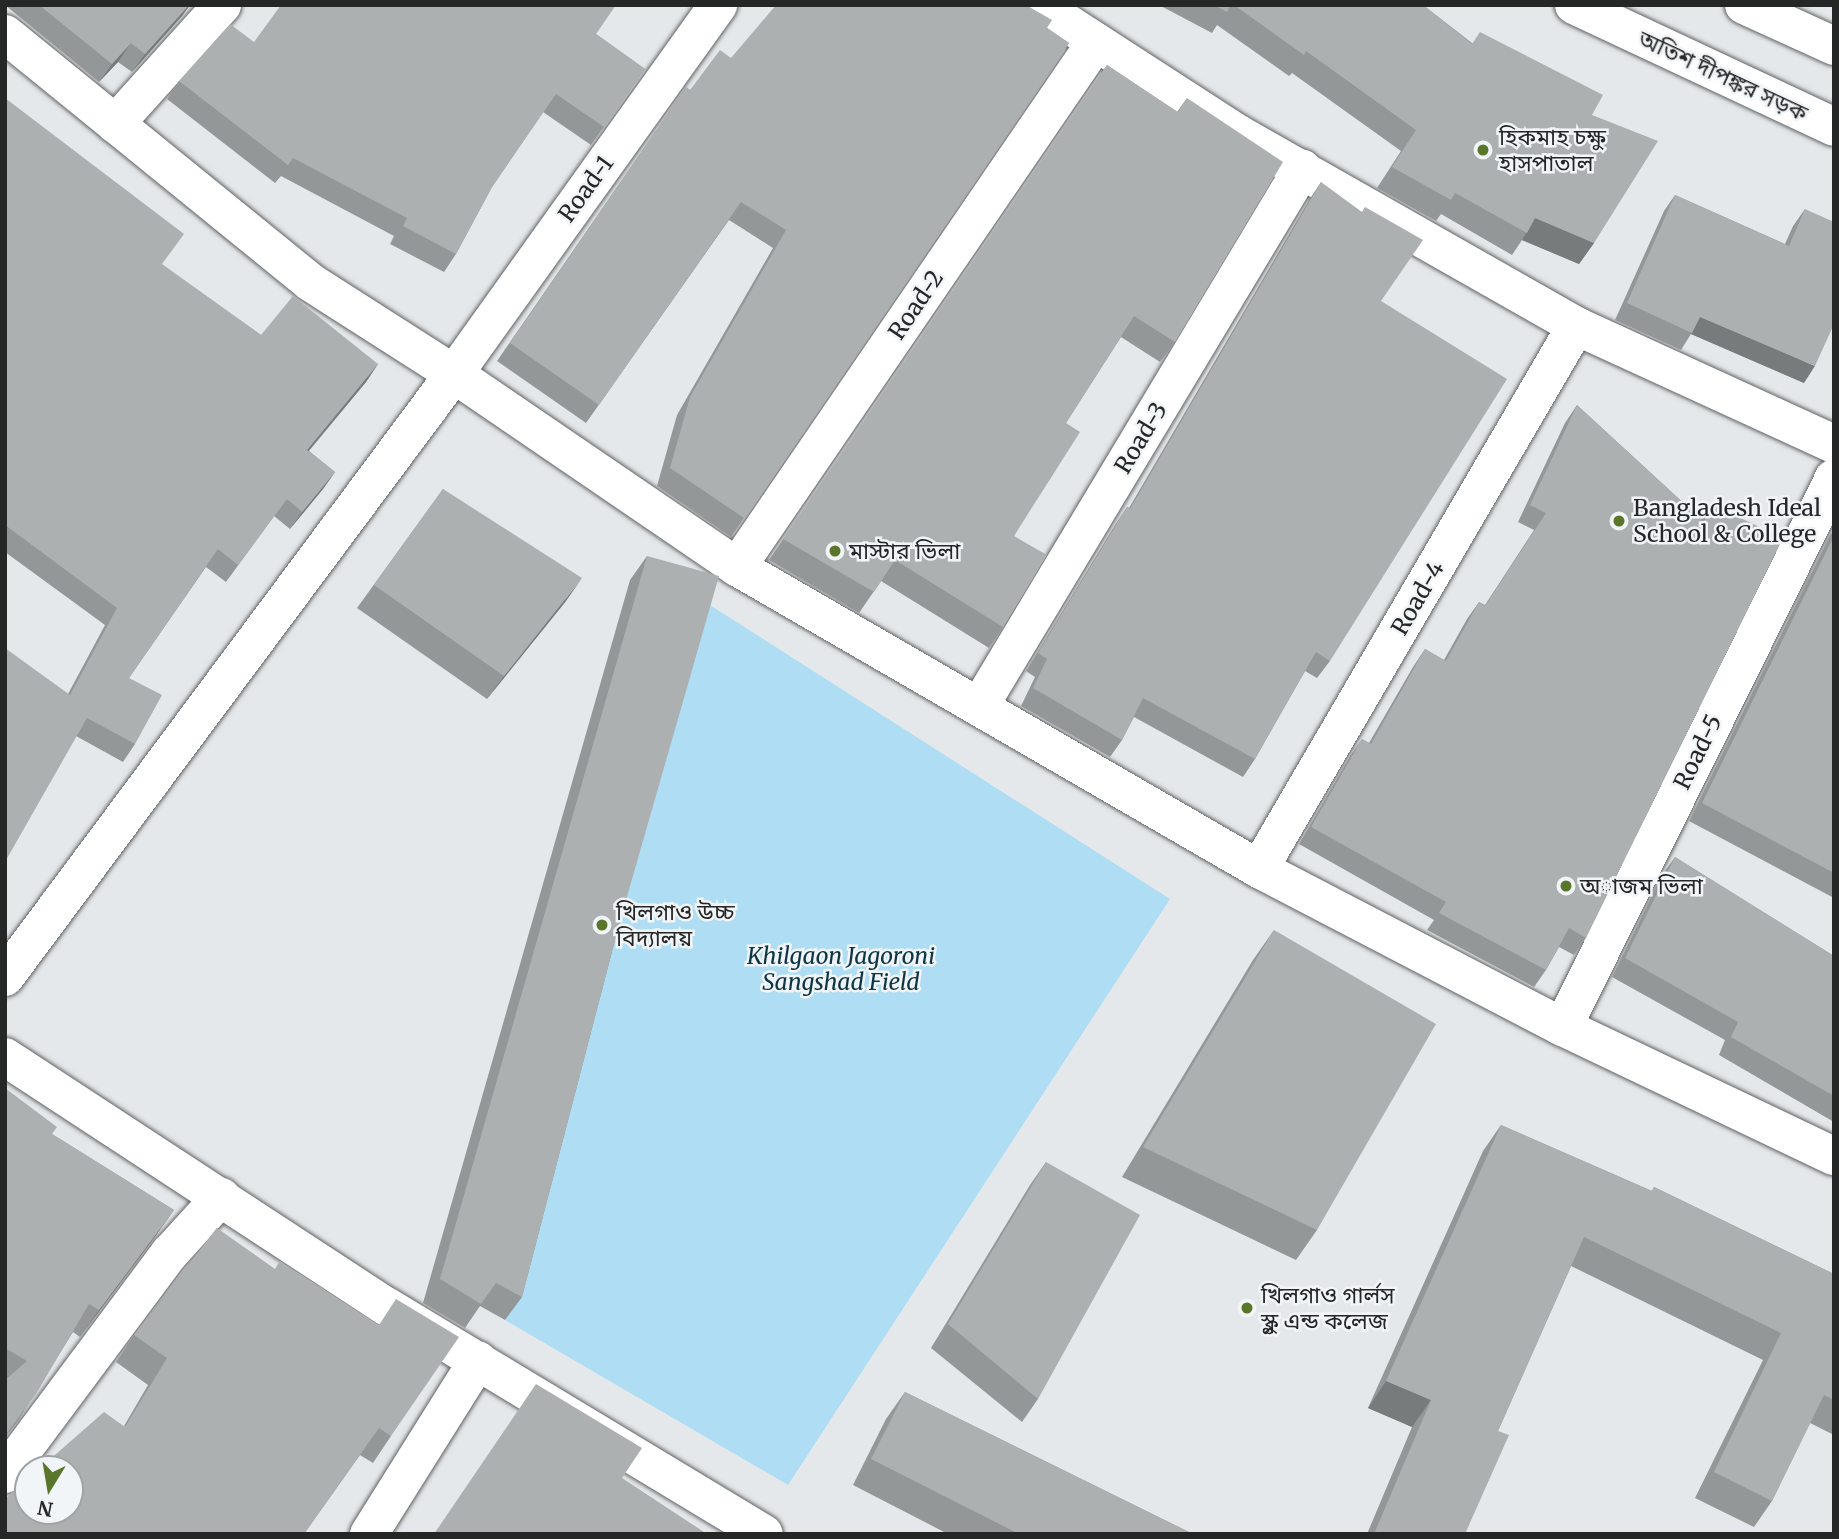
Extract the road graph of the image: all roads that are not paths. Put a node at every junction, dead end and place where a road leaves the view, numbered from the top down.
1 (222, 5) edge
2 (718, 5) edge
3 (1039, 5) edge
4 (1574, 5) edge
5 (1744, 5) edge
6 (5, 34) edge
7 (1096, 42) junction
8 (1834, 46) edge
9 (115, 124) junction
10 (1834, 127) edge
11 (1302, 169) junction
12 (1576, 326) junction
13 (454, 374) junction
14 (1834, 444) edge
15 (1834, 478) edge
16 (737, 567) junction
17 (979, 707) junction
18 (1259, 869) junction
19 (5, 977) edge
20 (1563, 1027) junction
21 (5, 1057) edge
22 (1834, 1156) edge
23 (221, 1197) junction
24 (478, 1360) junction
25 (5, 1474) edge
26 (759, 1533) edge
27 (369, 1534) edge

1 - 9 street
2 - 13 street, Road-1
3 - 7 street
4 - 10 street, অতিশ দীপঙ্কর সড়ক
5 - 8 street
6 - 9 street
7 - 11 street
7 - 16 street, Road-2
9 - 13 street
11 - 12 street
11 - 17 street, Road-3
12 - 14 street
12 - 18 street, Road-4
13 - 16 street
13 - 19 street, Road-1
15 - 20 street, Road-5
16 - 17 street
17 - 18 street
18 - 20 street
20 - 22 street
21 - 23 street
23 - 24 street
23 - 25 street
24 - 26 street
24 - 27 street

